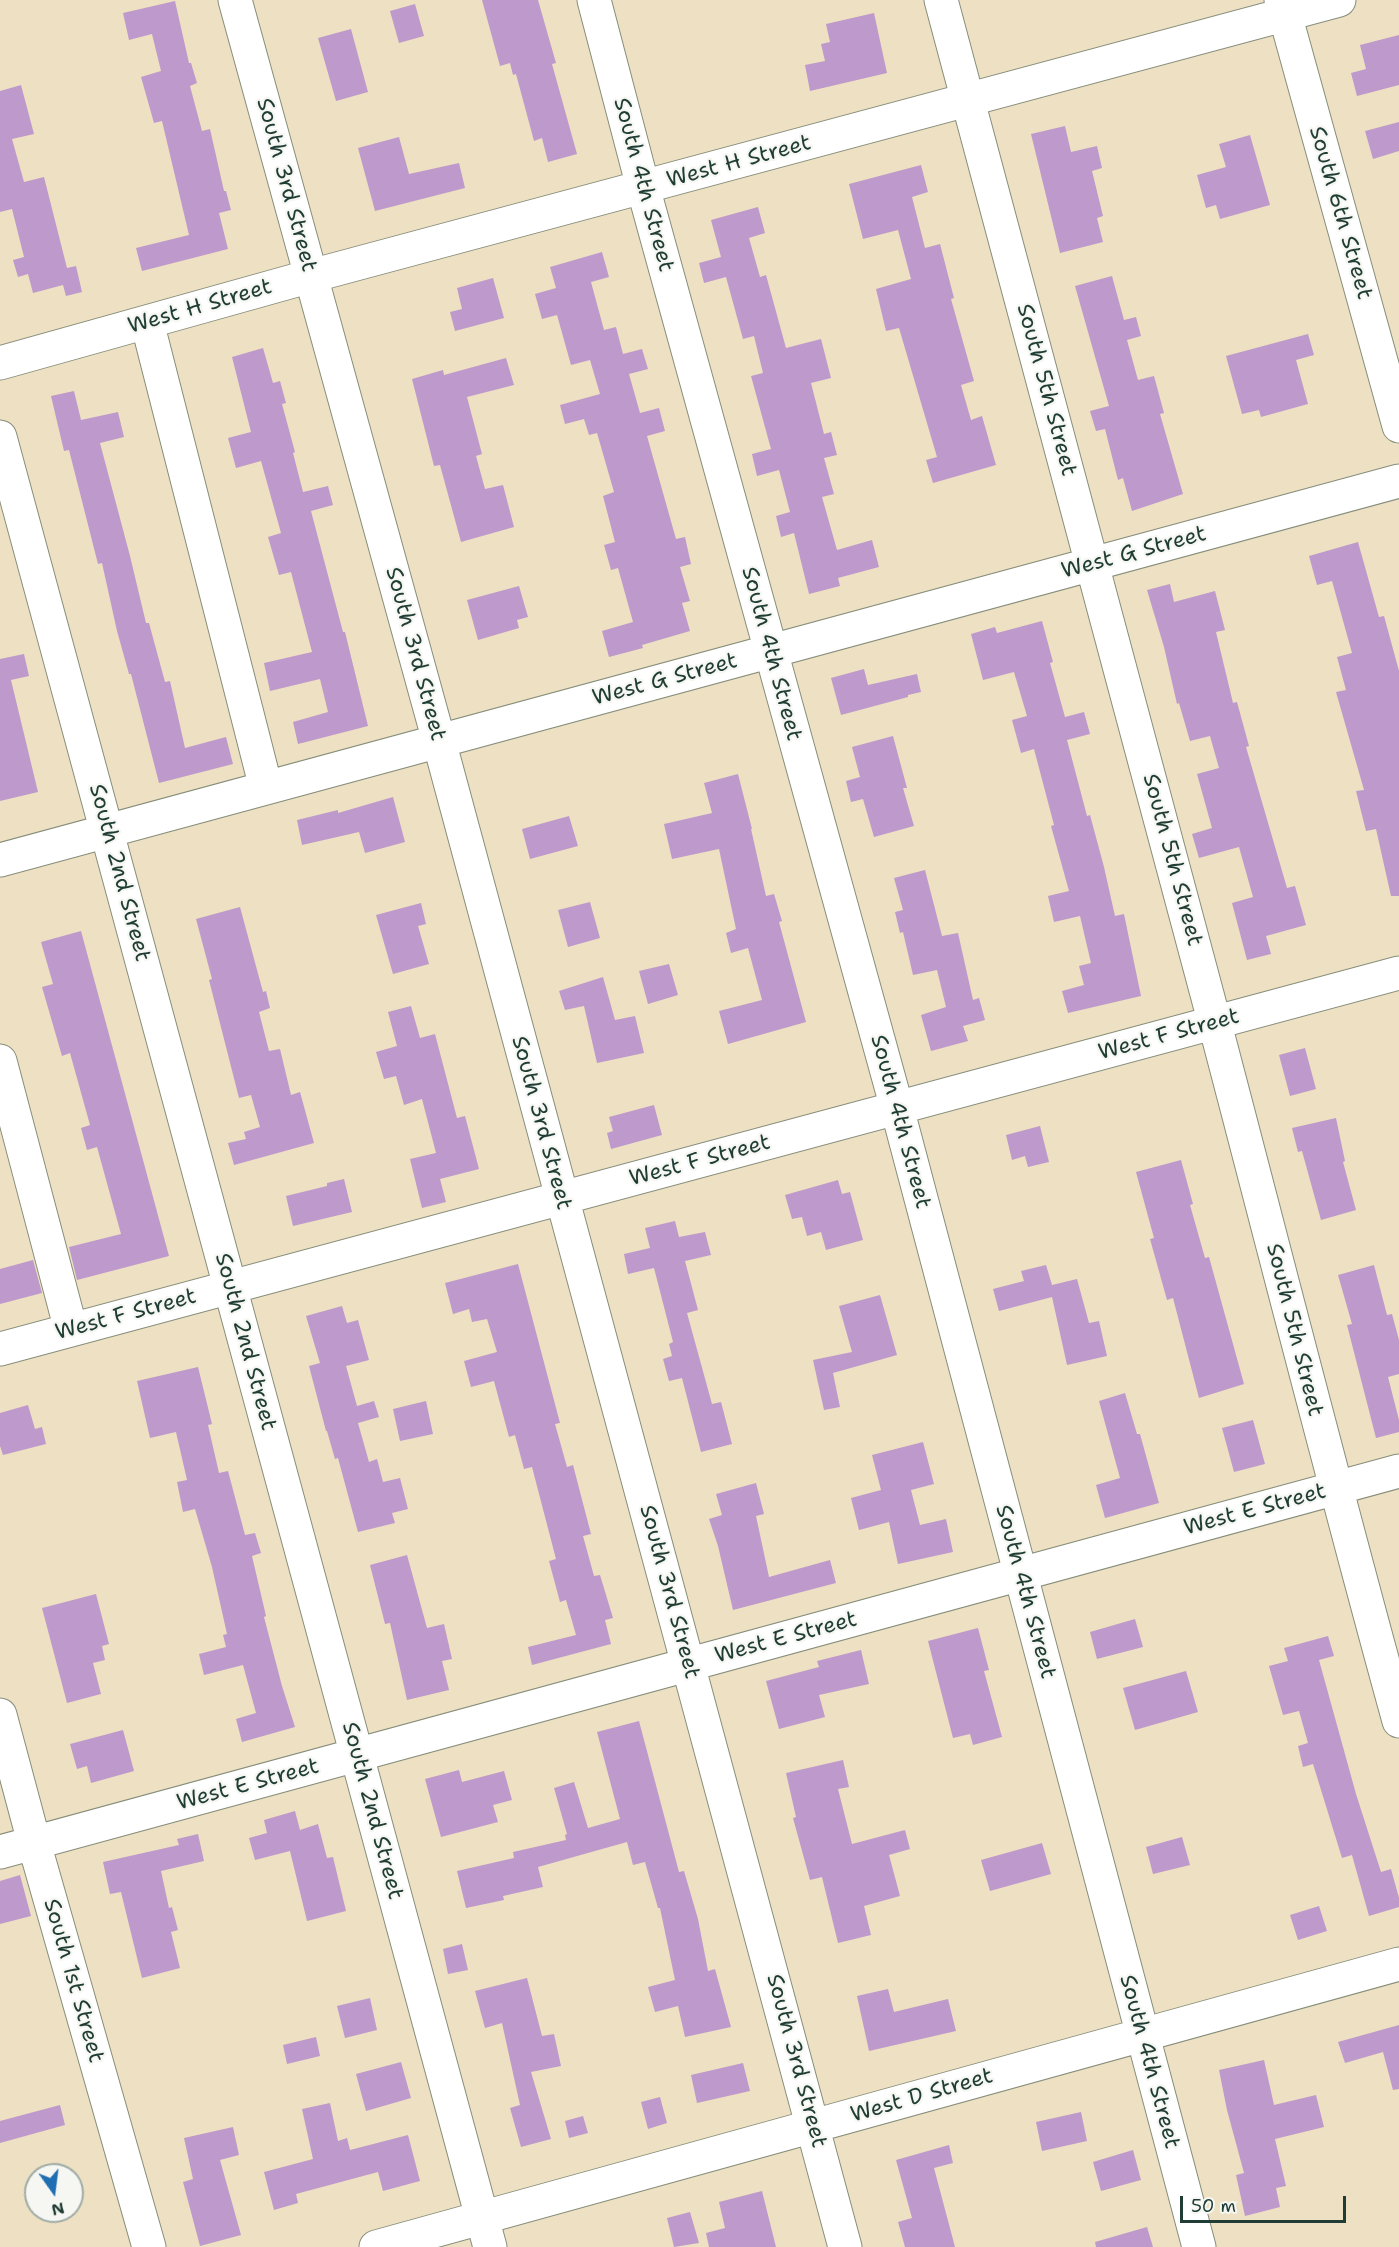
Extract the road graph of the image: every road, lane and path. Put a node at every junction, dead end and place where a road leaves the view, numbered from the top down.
1 (235, 0) edge
2 (594, 0) edge
3 (941, 0) edge
4 (1339, 0) edge
5 (1283, 7) edge
6 (968, 100) junction
7 (643, 187) junction
8 (311, 276) junction
9 (147, 322) junction
10 (0, 363) edge
11 (1399, 426) edge
12 (0, 437) edge
13 (1399, 481) edge
14 (1093, 564) junction
15 (770, 651) junction
16 (439, 741) junction
17 (266, 788) junction
18 (108, 831) junction
19 (0, 860) edge
20 (1399, 973) edge
21 (1215, 1023) junction
22 (0, 1061) edge
23 (897, 1108) junction
24 (561, 1198) junction
25 (231, 1287) junction
26 (71, 1330) junction
27 (0, 1349) edge
28 (1399, 1471) edge
29 (1335, 1489) junction
30 (1020, 1575) junction
31 (689, 1664) junction
32 (0, 1715) edge
33 (1399, 1720) edge
34 (357, 1755) junction
35 (34, 1843) junction
36 (0, 1852) edge
37 (1399, 1964) edge
38 (1141, 2035) junction
39 (813, 2126) junction
40 (486, 2233) edge
41 (149, 2247) edge
42 (376, 2247) edge
43 (845, 2247) edge
44 (1199, 2247) edge

1 - 8 street, South 3rd Street
2 - 7 street, South 4th Street
3 - 6 street, South 5th Street
4 - 5 street, West H Street
5 - 6 street, West H Street
5 - 11 street, South 6th Street
6 - 7 street, West H Street
6 - 14 street, South 5th Street
7 - 8 street, West H Street
7 - 15 street, South 4th Street
8 - 9 street, West H Street
8 - 16 street, South 3rd Street
9 - 10 street, West H Street
9 - 17 street
12 - 18 street, South 2nd Street
13 - 14 street, West G Street
14 - 15 street, West G Street
14 - 21 street, South 5th Street
15 - 16 street, West G Street
15 - 23 street, South 4th Street
16 - 17 street, West G Street
16 - 24 street, South 3rd Street
17 - 18 street, West G Street
18 - 19 street, West G Street
18 - 25 street, South 2nd Street
20 - 21 street, West F Street
21 - 23 street, West F Street
21 - 29 street, South 5th Street
22 - 26 street
23 - 24 street, West F Street
23 - 30 street, South 4th Street
24 - 25 street, West F Street
24 - 31 street, South 3rd Street
25 - 26 street, West F Street
25 - 34 street, South 2nd Street
26 - 27 street, West F Street
28 - 29 street, West E Street
29 - 30 street, West E Street
29 - 33 street, South 5th Street
30 - 31 street, West E Street
30 - 38 street, South 4th Street
31 - 34 street, West E Street
31 - 39 street, South 3rd Street
32 - 35 street, South 1st Street
34 - 35 street, West E Street
34 - 40 street, South 2nd Street
35 - 36 street, West E Street
35 - 41 street, South 1st Street
37 - 38 street, West D Street
38 - 39 street, West D Street
38 - 44 street, South 4th Street
39 - 40 street, West D Street
39 - 43 street, South 3rd Street
40 - 42 street, West D Street

